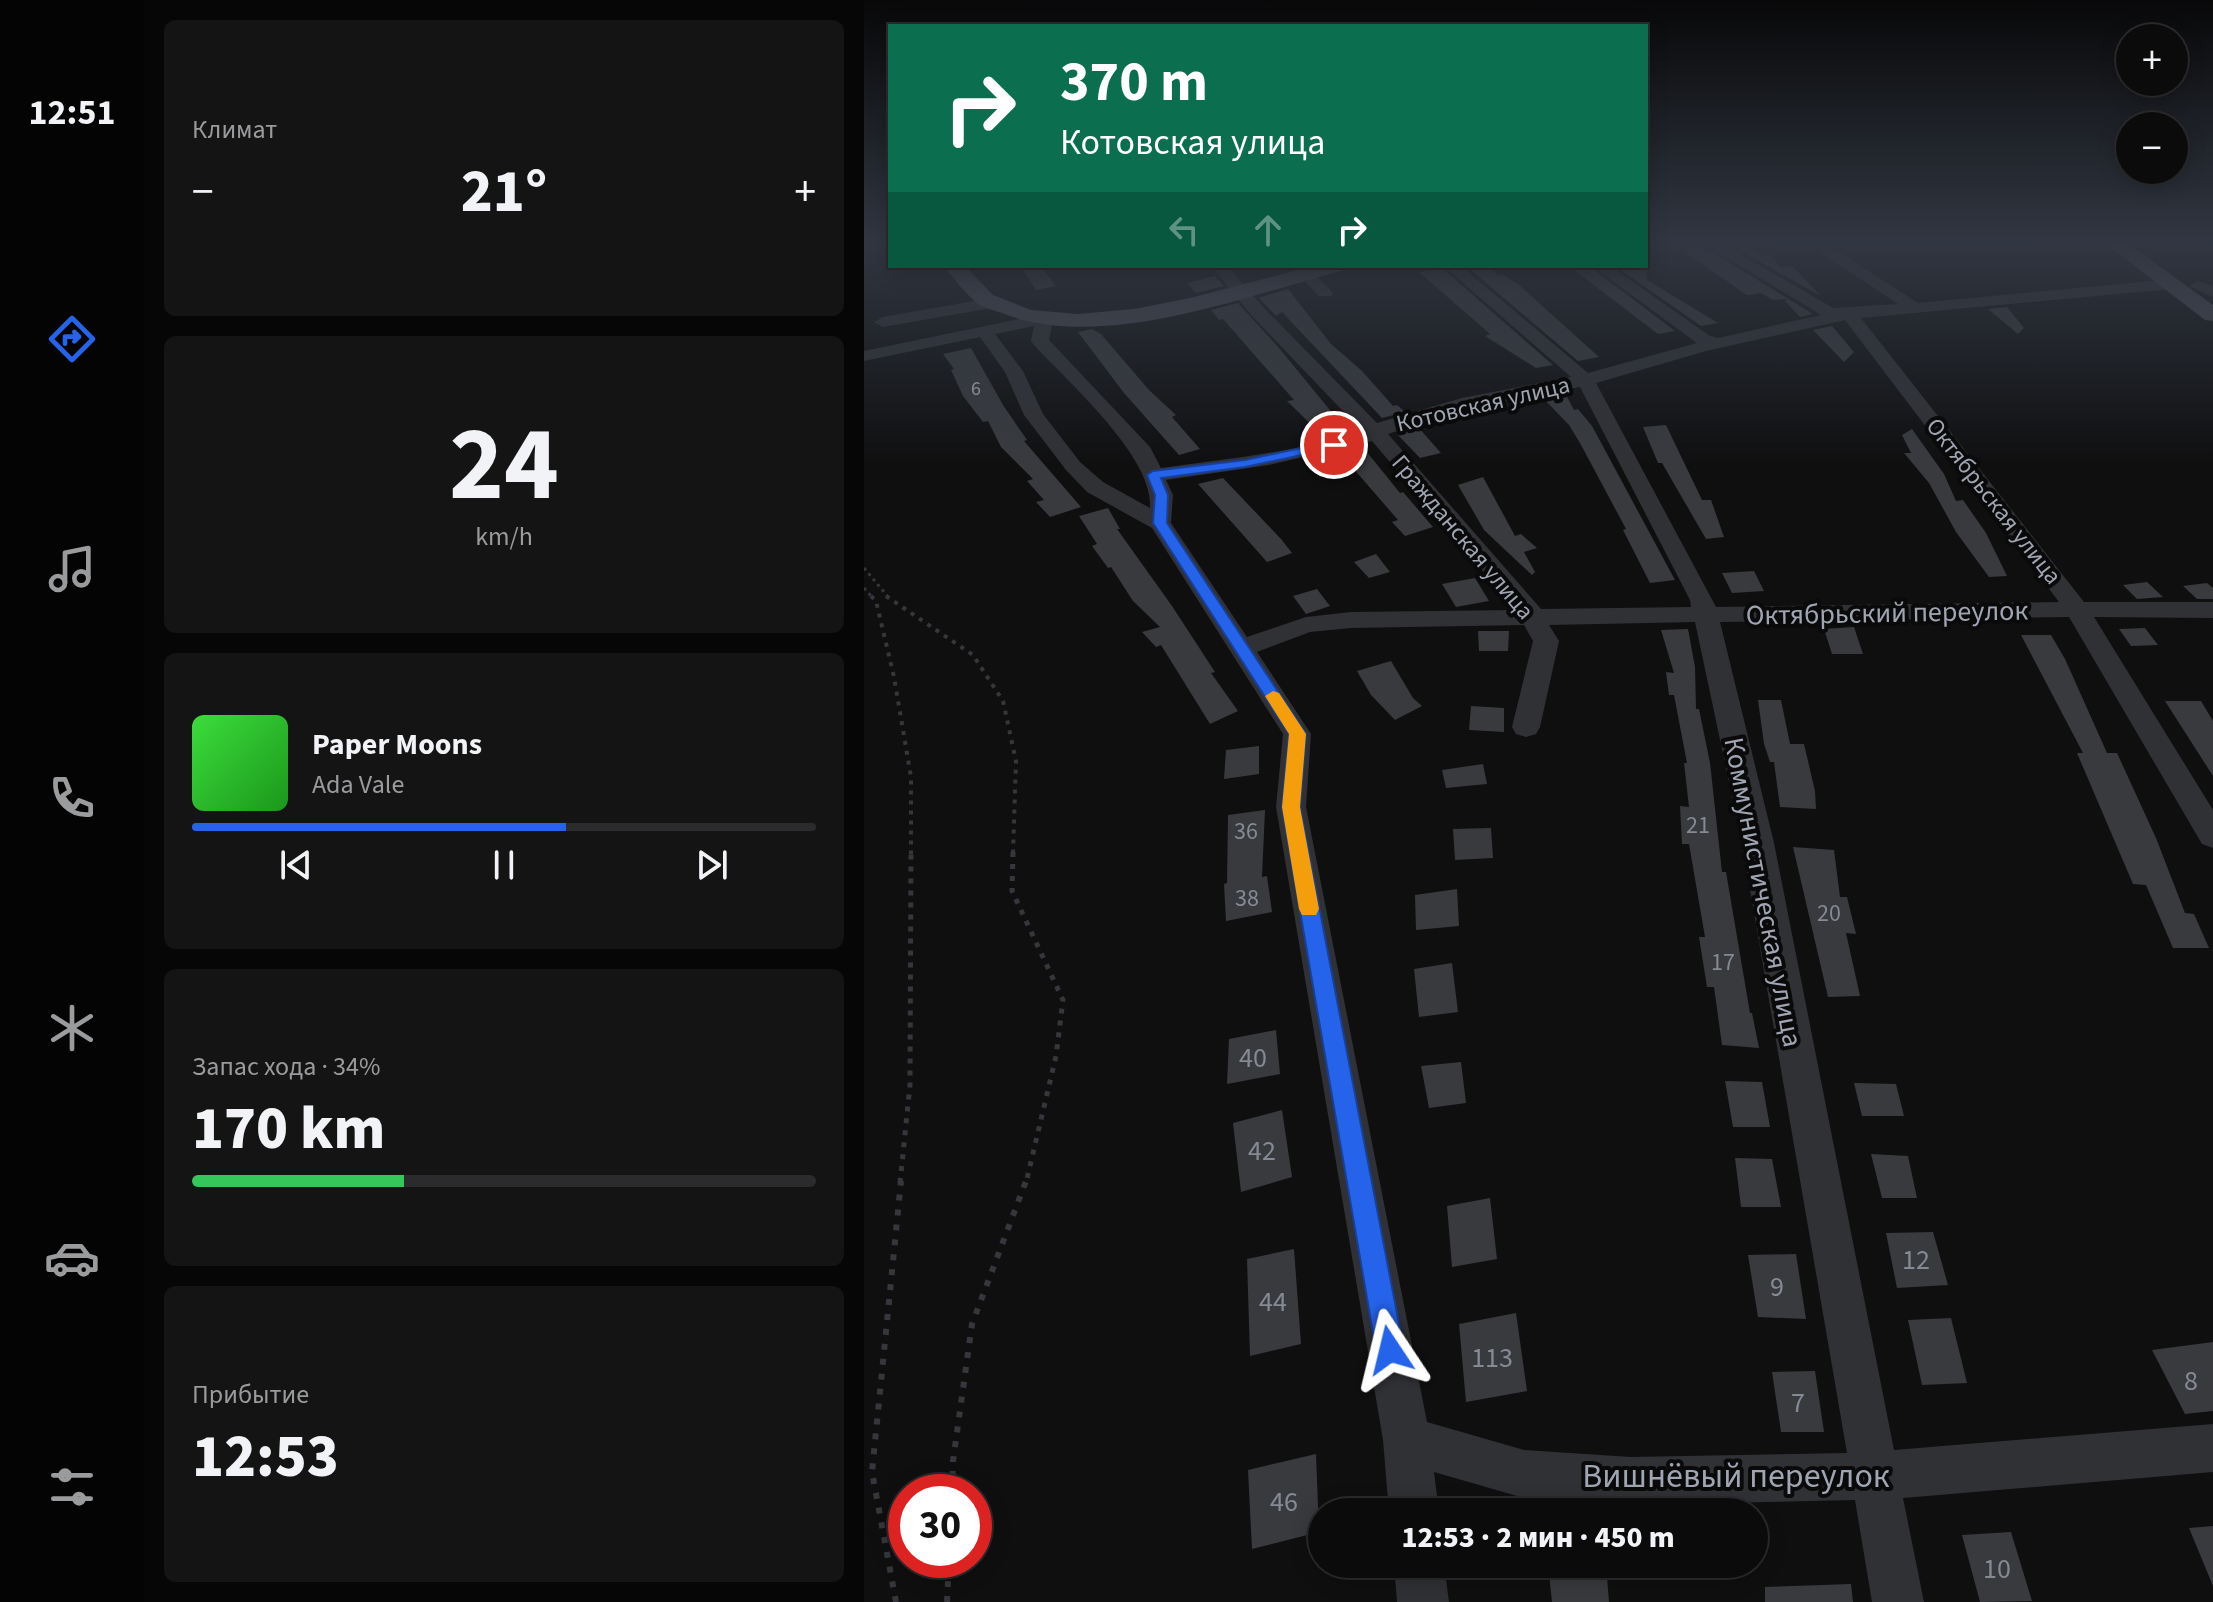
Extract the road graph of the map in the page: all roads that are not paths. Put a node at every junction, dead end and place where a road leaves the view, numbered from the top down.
1 (1849, 314) edge
2 (924, 315) edge
3 (1023, 315) edge
4 (1149, 315) edge
5 (1261, 315) edge
6 (1509, 315) edge
7 (1669, 315) edge
8 (1846, 315) edge
9 (1044, 319) junction
10 (883, 322) dead end
11 (984, 331) junction
12 (1719, 344) junction
13 (864, 356) edge
14 (1585, 380) junction
15 (1376, 434) junction
16 (1153, 475) junction
17 (1160, 523) junction
18 (2077, 609) junction
19 (2213, 610) edge
20 (1705, 616) junction
21 (1533, 618) junction
22 (1242, 648) junction
23 (1526, 727) dead end
24 (2213, 836) edge
25 (1407, 1440) junction
26 (2213, 1448) edge
27 (1875, 1476) junction
28 (1413, 1498) edge
29 (1420, 1578) edge
30 (1423, 1602) edge
31 (1898, 1602) edge

1 - 18 street, Октябрьская улица
2 - 10 street
3 - 9 main road
4 - 9 main road
5 - 15 street, Гражданская улица
6 - 14 street, Коммунистическая улица
7 - 12 street
8 - 12 street, Котовская улица
9 - 11 street
9 - 16 street
11 - 13 street
11 - 17 street
12 - 14 street, Котовская улица
14 - 15 street, Котовская улица
14 - 20 street, Коммунистическая улица
15 - 16 street, Котовская улица
15 - 21 street, Гражданская улица
16 - 17 street
17 - 22 street
18 - 19 street, Октябрьский переулок
18 - 20 street, Октябрьский переулок
18 - 24 street, Октябрьская улица
20 - 21 street, Октябрьский переулок
20 - 27 street, Коммунистическая улица
21 - 22 street
21 - 23 street, Гражданская улица
22 - 25 street
25 - 27 street, Вишнёвый переулок
25 - 28 street
26 - 27 street, Вишнёвый переулок
27 - 31 street, Коммунистическая улица
29 - 30 street

